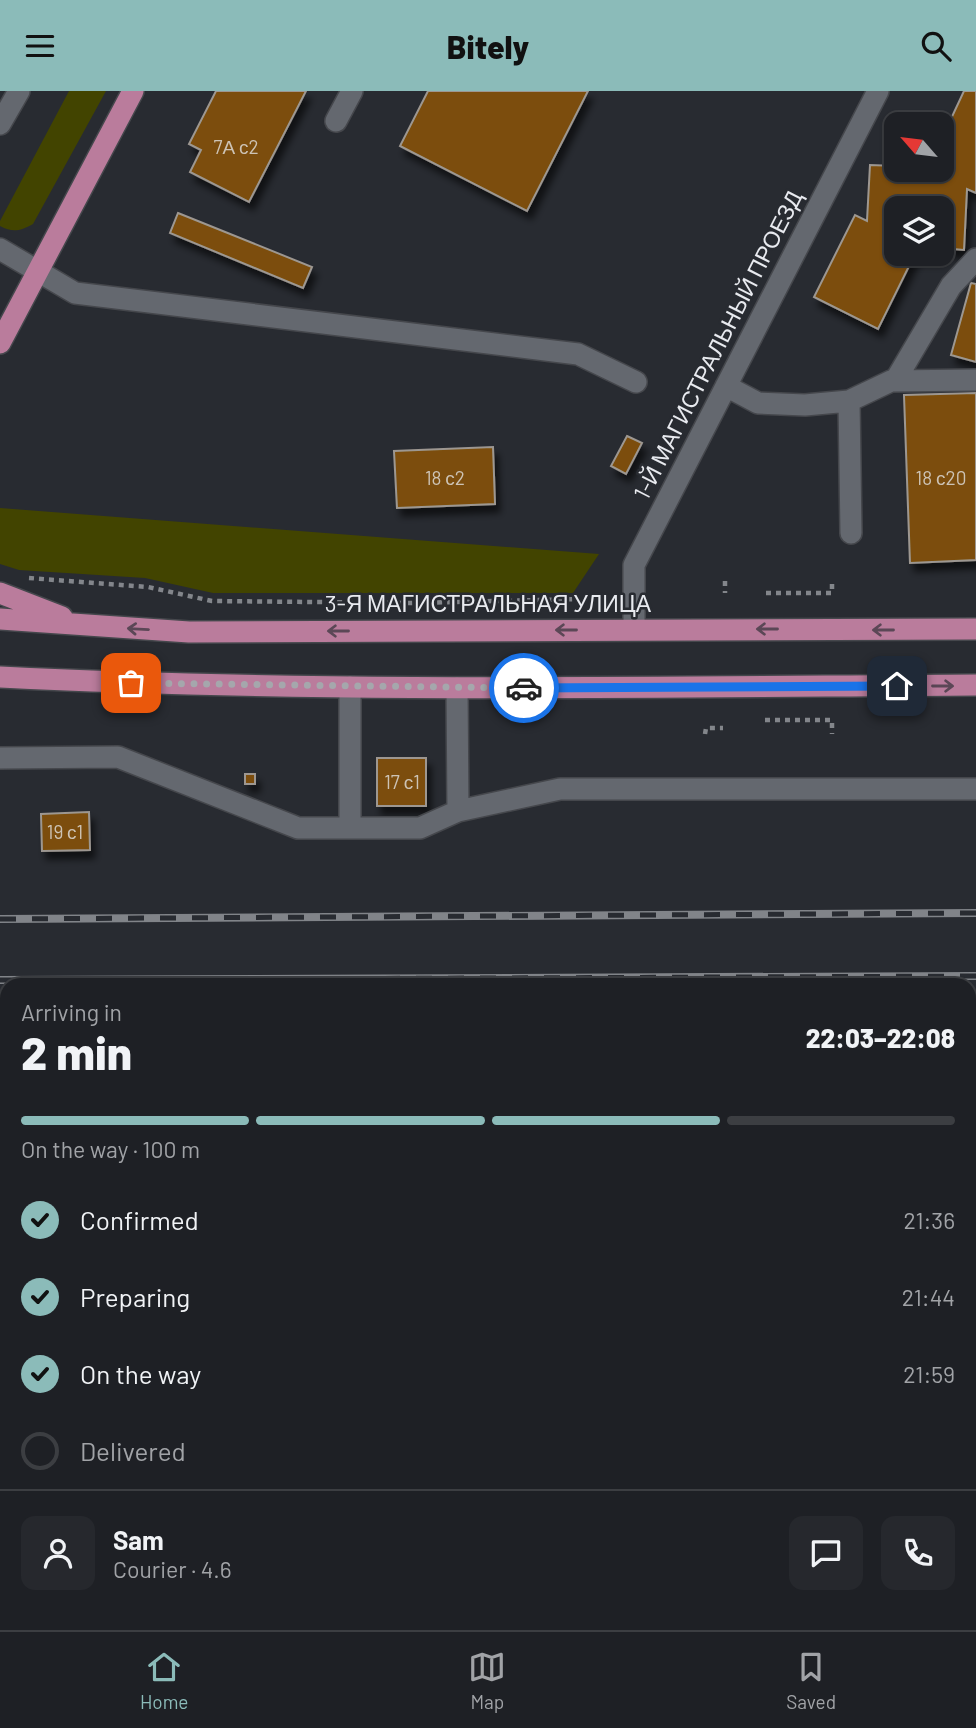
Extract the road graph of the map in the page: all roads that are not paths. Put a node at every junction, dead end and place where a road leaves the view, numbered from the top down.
1 (19, 91) edge
2 (133, 91) edge
3 (352, 91) edge
4 (878, 91) edge
5 (336, 121) dead end
6 (0, 124) edge
7 (0, 249) edge
8 (976, 259) edge
9 (37, 271) junction
10 (0, 343) edge
11 (976, 380) edge
12 (895, 381) junction
13 (636, 382) dead end
14 (726, 386) junction
15 (849, 401) junction
16 (851, 533) dead end
17 (0, 593) edge
18 (0, 618) edge
19 (87, 626) junction
20 (634, 629) junction
21 (976, 629) edge
22 (0, 677) edge
23 (77, 681) junction
24 (976, 685) edge
25 (350, 687) junction
26 (457, 688) junction
27 (0, 689) edge
28 (0, 758) edge
29 (976, 789) edge
30 (458, 811) junction
31 (350, 828) junction

1 - 6 street
2 - 9 main road
3 - 5 street
4 - 14 street, 1-Й МАГИСТРАЛЬНЫЙ ПРОЕЗД
7 - 9 street
8 - 12 street
9 - 10 main road
9 - 13 street
11 - 12 street
12 - 15 street
14 - 15 street
14 - 20 street, 1-Й МАГИСТРАЛЬНЫЙ ПРОЕЗД
15 - 16 street
17 - 19 main road
18 - 19 main road, 3-Я МАГИСТРАЛЬНАЯ УЛИЦА
20 -> 19 main road, 3-Я МАГИСТРАЛЬНАЯ УЛИЦА
21 -> 20 main road, 3-Я МАГИСТРАЛЬНАЯ УЛИЦА
22 - 23 main road
23 - 25 main road
23 - 27 main road
26 -> 24 main road
25 - 26 main road
25 - 31 street
26 - 30 street
28 - 31 street
29 - 30 street
30 - 31 street

